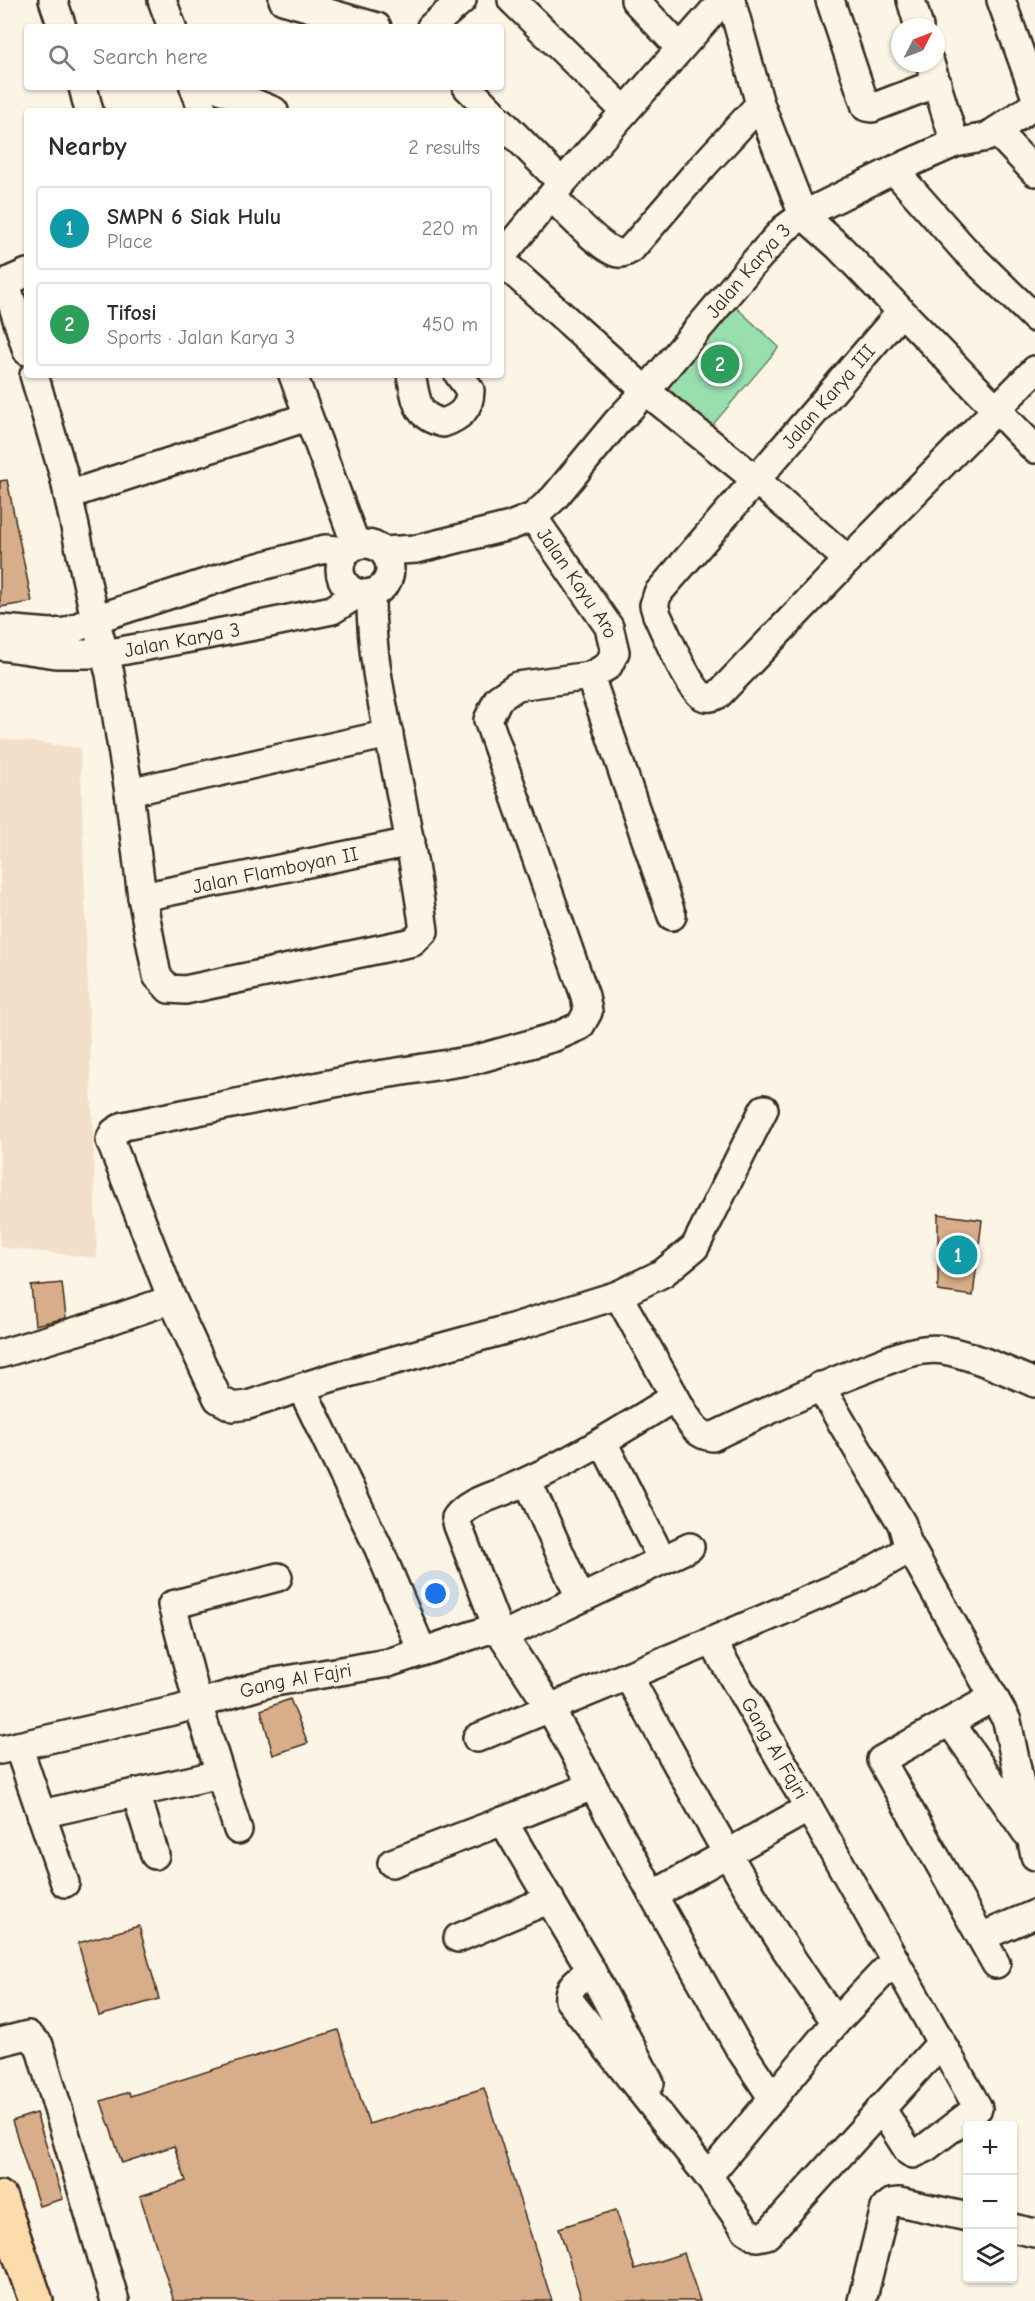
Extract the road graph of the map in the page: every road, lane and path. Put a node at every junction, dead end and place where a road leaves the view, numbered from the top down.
1 (53, 0) edge
2 (162, 0) edge
3 (283, 0) edge
4 (462, 0) edge
5 (512, 0) edge
6 (635, 0) edge
7 (723, 0) edge
8 (731, 0) edge
9 (830, 0) edge
10 (911, 0) edge
11 (1001, 0) edge
12 (360, 16) edge
13 (916, 18) edge
14 (61, 24) edge
15 (171, 24) edge
16 (435, 24) edge
17 (680, 48) junction
18 (933, 73) edge
19 (84, 90) edge
20 (195, 90) edge
21 (222, 90) edge
22 (470, 90) edge
23 (1035, 95) edge
24 (760, 104) junction
25 (1035, 105) edge
26 (88, 108) edge
27 (202, 108) edge
28 (267, 108) edge
29 (488, 108) edge
30 (625, 111) junction
31 (504, 125) edge
32 (996, 131) junction
33 (955, 143) junction
34 (894, 170) junction
35 (1035, 172) edge
36 (557, 190) junction
37 (803, 214) junction
38 (504, 255) edge
39 (504, 262) edge
40 (24, 274) edge
41 (901, 312) junction
42 (1035, 318) edge
43 (24, 341) edge
44 (1035, 370) edge
45 (40, 378) edge
46 (293, 378) edge
47 (412, 378) edge
48 (461, 378) edge
49 (646, 391) junction
50 (996, 410) junction
51 (307, 417) junction
52 (1035, 449) edge
53 (755, 479) junction
54 (68, 495) junction
55 (533, 517) junction
56 (352, 548) junction
57 (848, 560) junction
58 (376, 578) junction
59 (95, 619) junction
60 (0, 629) edge
61 (0, 646) edge
62 (105, 654) junction
63 (590, 676) junction
64 (389, 734) junction
65 (129, 792) junction
66 (411, 842) junction
67 (142, 897) junction
68 (672, 916) dead end
69 (764, 1109) dead end
70 (618, 1295) junction
71 (172, 1299) junction
72 (0, 1354) edge
73 (1035, 1383) edge
74 (820, 1386) junction
75 (302, 1389) junction
76 (675, 1397) junction
77 (603, 1442) junction
78 (528, 1482) junction
79 (907, 1542) junction
80 (690, 1547) dead end
81 (662, 1560) junction
82 (278, 1577) dead end
83 (580, 1598) junction
84 (501, 1631) junction
85 (712, 1641) junction
86 (422, 1651) junction
87 (628, 1676) junction
88 (994, 1697) junction
89 (198, 1704) junction
90 (550, 1708) junction
91 (950, 1722) junction
92 (477, 1738) dead end
93 (9, 1748) edge
94 (220, 1774) junction
95 (593, 1786) junction
96 (136, 1793) junction
97 (809, 1808) junction
98 (41, 1814) junction
99 (503, 1821) junction
100 (238, 1830) dead end
101 (1034, 1849) edge
102 (727, 1853) junction
103 (155, 1855) dead end
104 (392, 1863) dead end
105 (65, 1883) dead end
106 (653, 1895) junction
107 (550, 1899) junction
108 (1035, 1914) edge
109 (981, 1937) junction
110 (458, 1938) dead end
111 (895, 1960) junction
112 (996, 1964) dead end
113 (836, 2022) junction
114 (0, 2042) edge
115 (941, 2043) junction
116 (772, 2097) junction
117 (881, 2108) junction
118 (708, 2176) junction
119 (2, 2211) edge
120 (963, 2216) edge
121 (1017, 2229) edge
122 (1035, 2233) edge
123 (36, 2301) edge
124 (115, 2301) edge
125 (862, 2301) edge

1 - 14 street
2 - 15 street
3 - 12 street
4 - 16 street
5 - 30 street
6 - 17 street
7 - 17 street
8 - 24 street
9 - 18 street
10 - 13 street
11 - 23 street
17 - 30 street
18 - 33 street
19 - 26 street
20 - 27 street
21 - 28 street
22 - 29 street
24 - 36 street
24 - 37 street
25 - 32 street, Jalan Karya 3
30 - 36 street
31 - 36 street
32 - 33 street, Jalan Karya 3
32 - 35 street
33 - 34 street, Jalan Karya 3
34 - 37 street, Jalan Karya 3
34 - 42 street
36 - 38 street
37 - 41 street
37 - 49 street, Jalan Karya 3
39 - 49 street
40 - 43 street
41 - 50 street
41 - 53 street, Jalan Karya III
44 - 50 street
45 - 54 street
46 - 51 street
47 - 48 street
49 - 53 street
49 - 55 street, Jalan Karya 3
50 - 52 street
50 - 57 street
51 - 54 street
51 - 56 street
53 - 57 street
53 - 57 street, Jalan Karya III
54 - 59 street
55 - 58 street, Jalan Karya 3
55 - 63 street, Jalan Kayu Aro
56 - 58 street, Jalan Karya 3
56 - 58 street
56 - 59 street, Jalan Karya 3
58 - 62 street, Jalan Karya 3
58 - 64 street
59 - 60 street, Jalan Karya 3
59 - 62 street
61 - 62 street, Jalan Karya 3
62 - 65 street
63 - 68 street
63 - 71 street
64 - 65 street
64 - 66 street
65 - 67 street
66 - 67 street, Jalan Flamboyan II
66 - 67 street
69 - 70 street
70 - 75 street
70 - 76 street
71 - 72 street
71 - 75 street
73 - 74 street
74 - 76 street
74 - 79 street
75 - 86 street
76 - 77 street
77 - 78 street
77 - 81 street
78 - 83 street
78 - 84 street
79 - 85 street
79 - 88 street
80 - 81 street, Gang Al Fajri
81 - 83 street, Gang Al Fajri
82 - 89 street
83 - 84 street, Gang Al Fajri
84 - 86 street, Gang Al Fajri
84 - 90 street
85 - 87 street
85 - 97 street, Gang Al Fajri
86 - 89 street, Gang Al Fajri
87 - 90 street
87 - 102 street
88 - 91 street
88 - 101 street
89 - 93 street, Gang Al Fajri
89 - 94 street
90 - 92 street
90 - 95 street
91 - 101 street
91 - 109 street
93 - 98 street
94 - 96 street
94 - 100 street
95 - 99 street
95 - 106 street
96 - 98 street
96 - 103 street
97 - 102 street, Gang Al Fajri
97 - 111 street
98 - 105 street
99 - 104 street
99 - 107 street
102 - 106 street, Gang Al Fajri
102 - 113 street
106 - 116 street
107 - 110 street
107 - 118 street
108 - 109 street
109 - 112 street
111 - 113 street
111 - 115 street
113 - 116 street
114 - 124 street
115 - 117 street
115 - 117 street
116 - 118 street
117 - 118 street
119 - 123 highway
120 - 125 street
121 - 122 street

